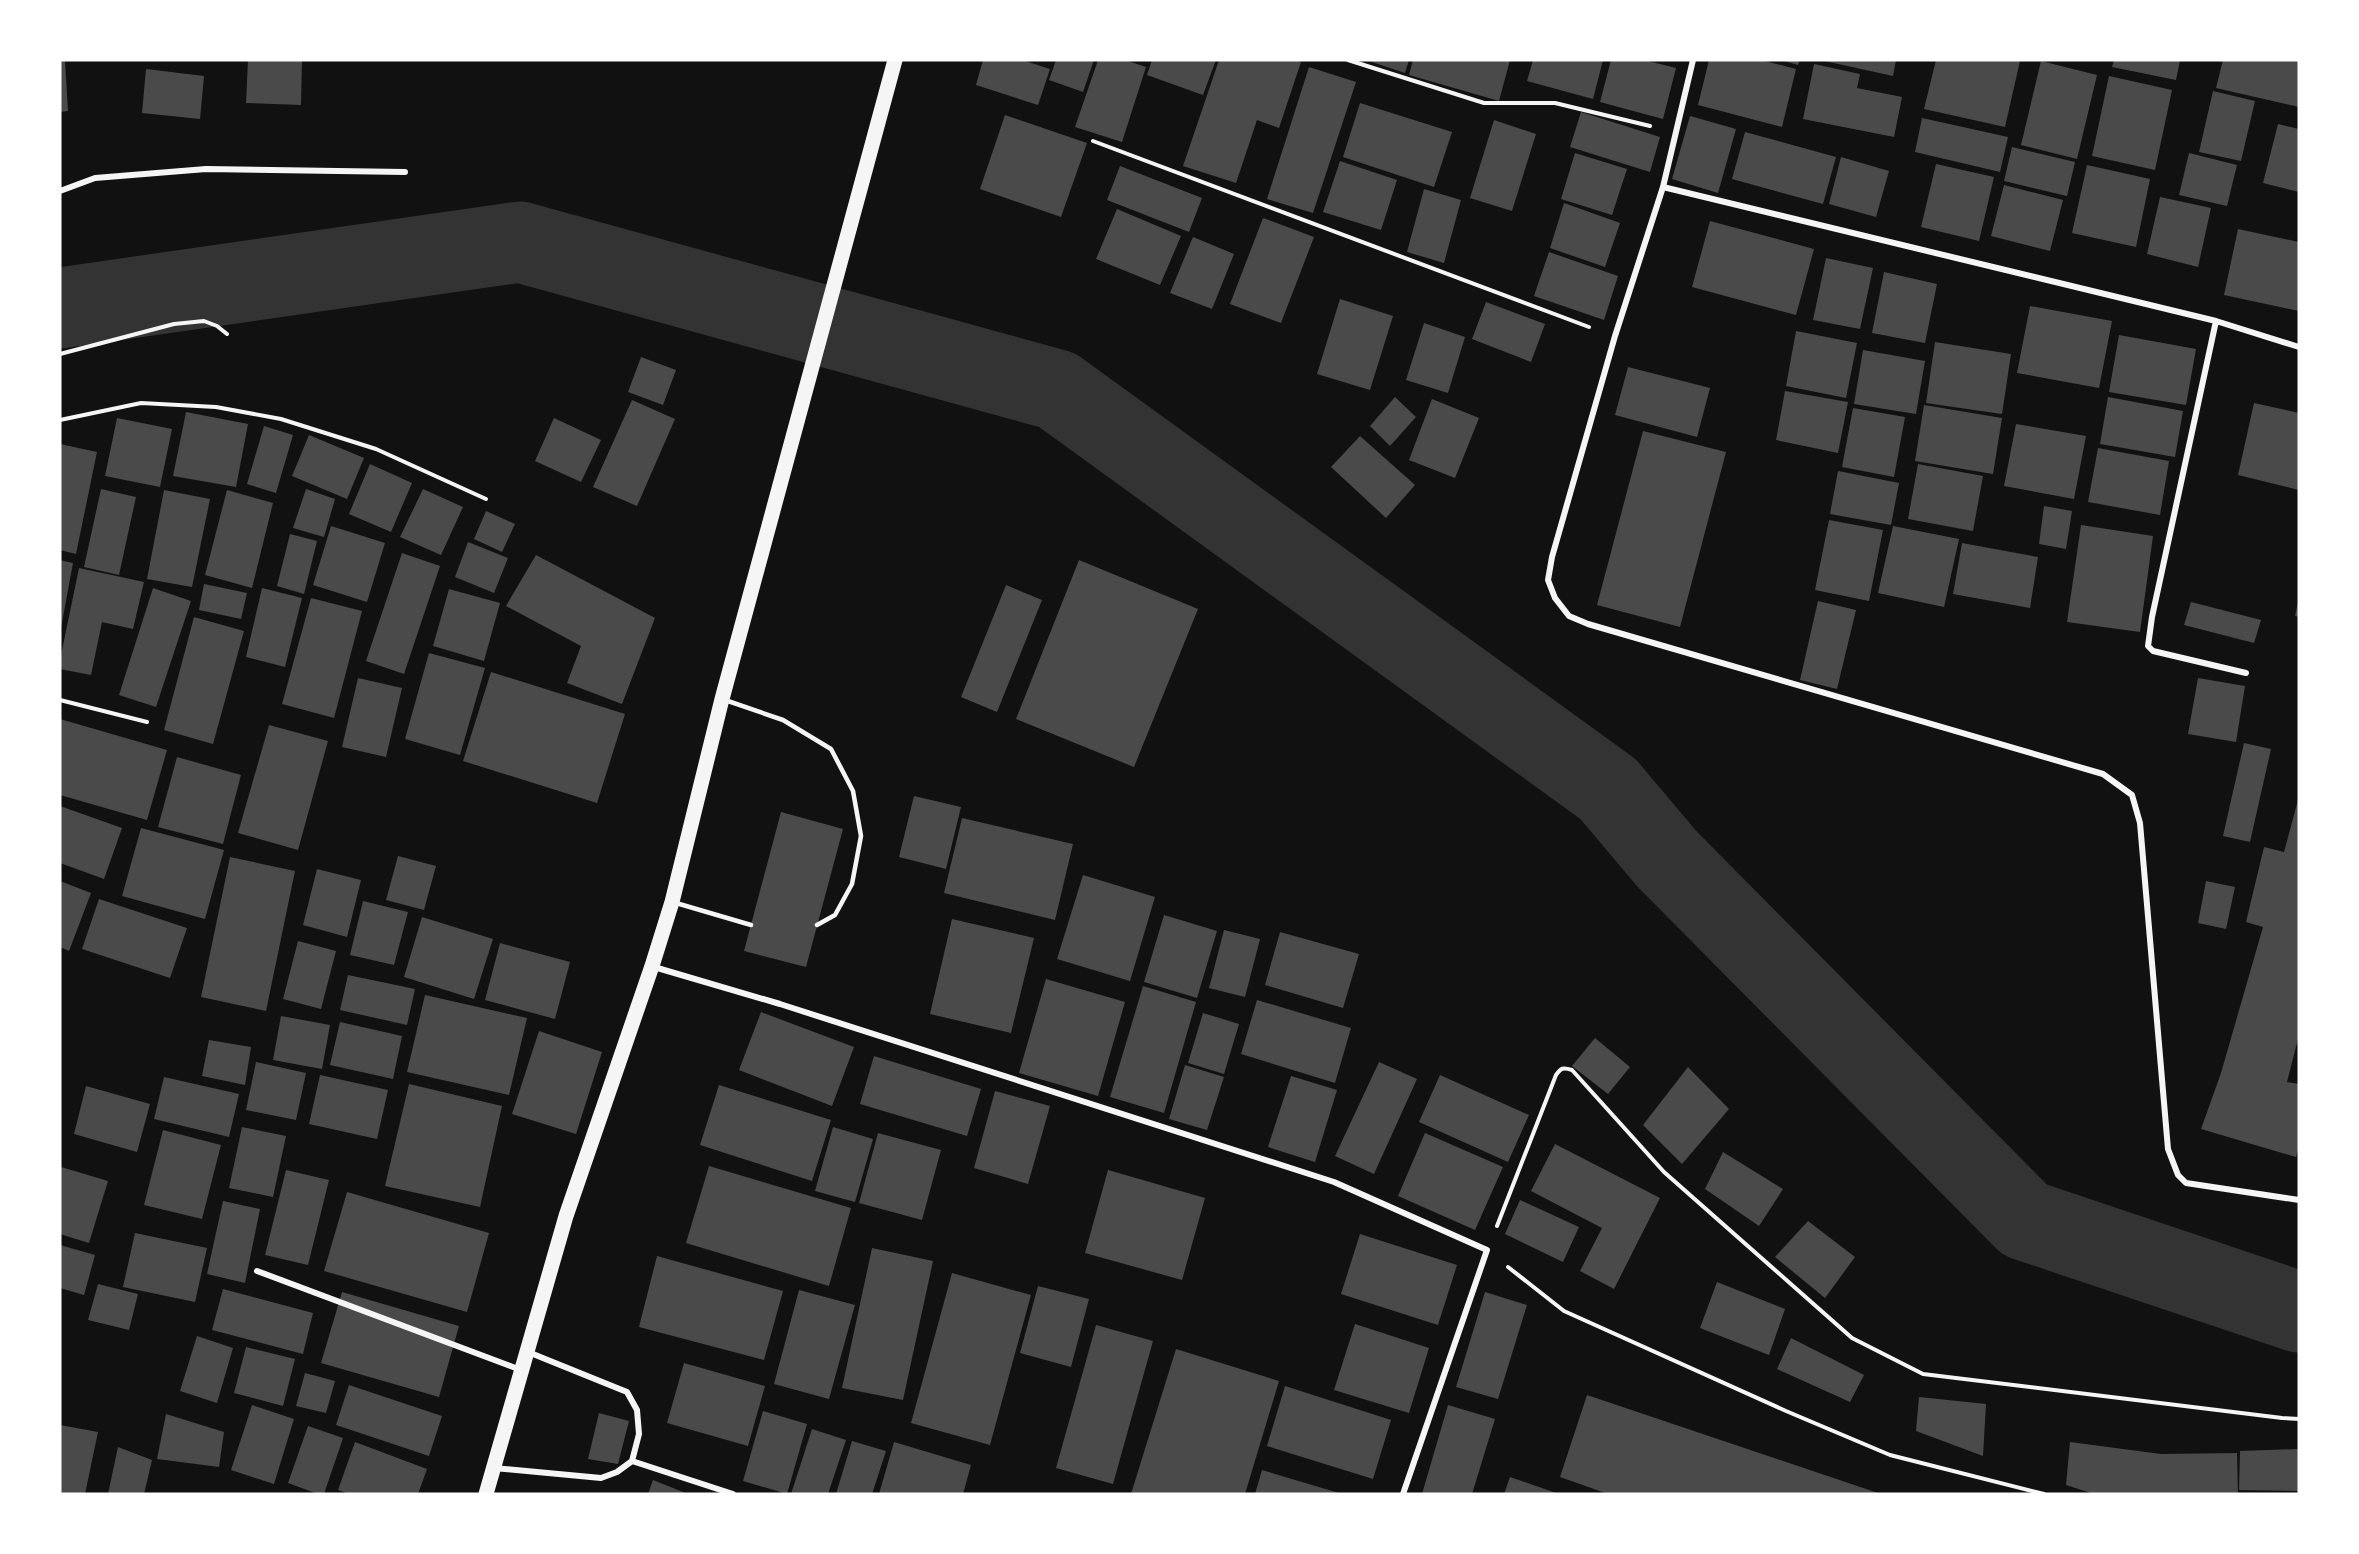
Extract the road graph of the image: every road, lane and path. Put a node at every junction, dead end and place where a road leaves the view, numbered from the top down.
1 (895, 60) edge
2 (1348, 60) edge
3 (1693, 60) edge
4 (1675, 132) junction
5 (1093, 141) dead end
6 (405, 172) dead end
7 (1663, 187) junction
8 (60, 191) edge
9 (2216, 321) junction
10 (227, 334) dead end
11 (1615, 336) junction
12 (2299, 347) edge
13 (60, 354) edge
14 (60, 420) edge
15 (486, 499) dead end
16 (2246, 673) dead end
17 (722, 699) junction
18 (60, 700) edge
19 (147, 722) dead end
20 (672, 902) junction
21 (751, 925) dead end
22 (817, 925) dead end
23 (652, 966) junction
24 (2299, 1200) edge
25 (1487, 1250) junction
26 (257, 1271) dead end
27 (527, 1352) junction
28 (521, 1370) junction
29 (2299, 1419) edge
30 (632, 1461) junction
31 (493, 1468) junction
32 (486, 1494) edge
33 (733, 1494) edge
34 (1403, 1494) edge
35 (2044, 1494) edge

1 - 17 main road
2 - 4 path
3 - 4 street
4 - 7 street
5 - 11 path
6 - 8 street
7 - 9 street
7 - 11 street
9 - 12 street
9 - 16 street
10 - 13 path
11 - 24 street
14 - 15 path
17 - 20 main road
17 - 22 lane
18 - 19 path
20 - 21 lane
20 - 23 main road
23 - 25 street
23 - 27 main road
25 - 29 path
25 - 34 street
25 - 35 path
26 - 28 street
27 - 28 main road
27 - 30 street
28 - 31 main road
30 - 31 street
30 - 33 street
31 - 32 main road

